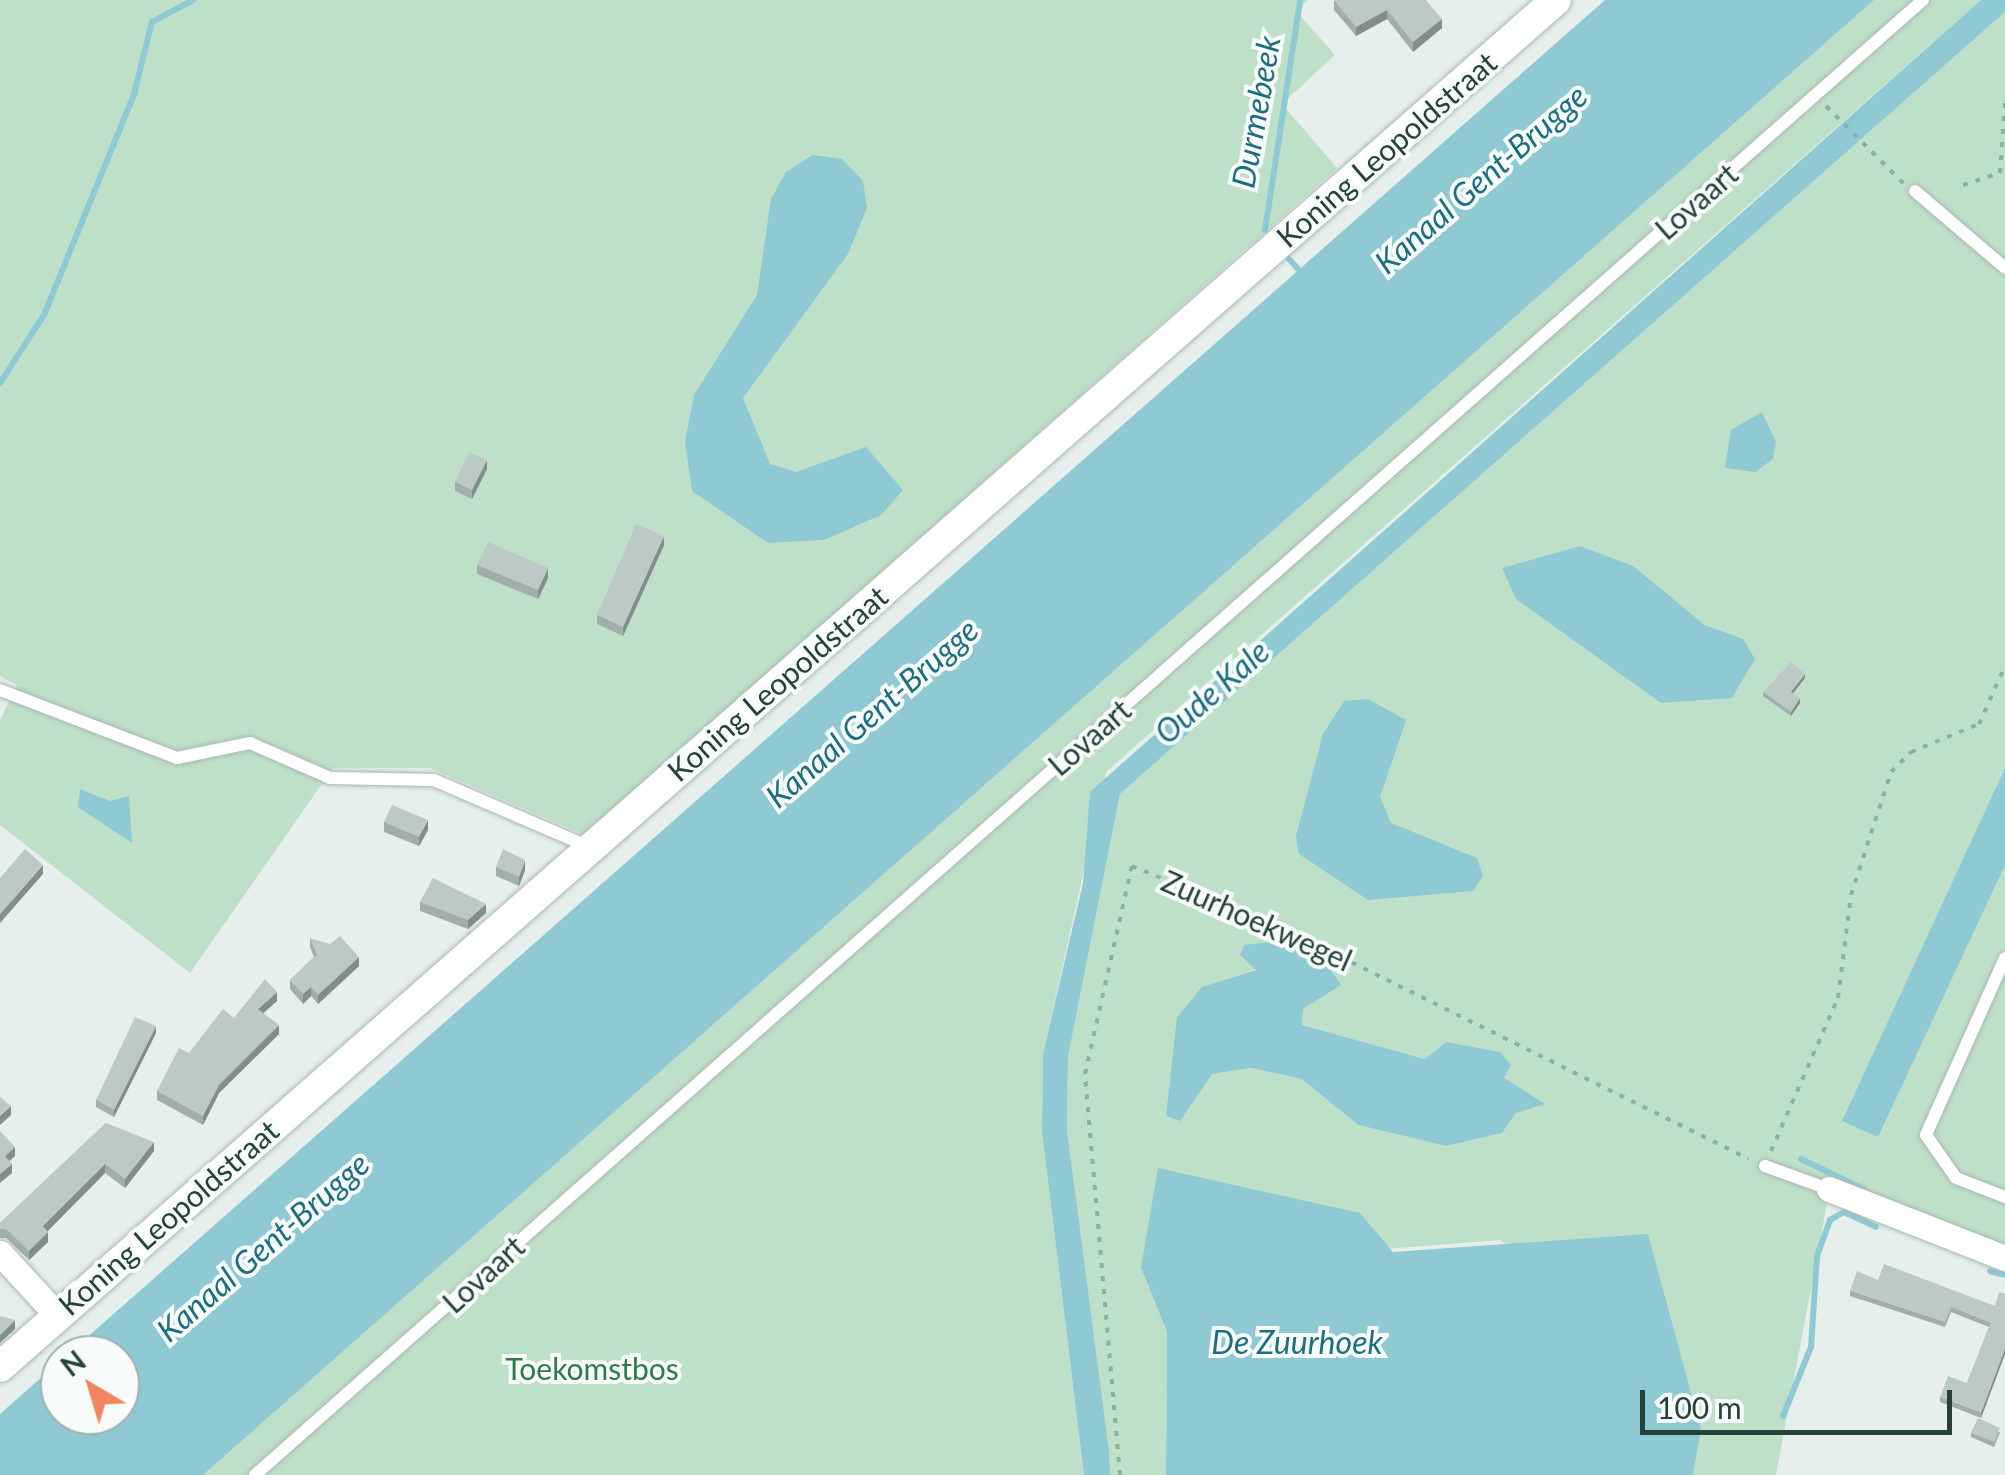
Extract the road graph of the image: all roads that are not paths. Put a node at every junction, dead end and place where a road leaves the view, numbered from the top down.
1 (1556, 0) edge
2 (1923, 0) edge
3 (1914, 191) road end
4 (2005, 268) edge
5 (0, 690) edge
6 (590, 848) junction
7 (2005, 958) edge
8 (1765, 1166) road end
9 (1829, 1189) joint
10 (2005, 1197) edge
11 (0, 1253) edge
12 (2005, 1258) edge
13 (56, 1314) junction
14 (0, 1367) edge
15 (256, 1475) edge

1 - 6 street, Koning Leopoldstraat
2 - 15 lane, Lovaart
3 - 4 lane
5 - 6 lane
6 - 13 street, Koning Leopoldstraat
7 - 10 lane
8 - 9 lane
9 - 12 street
11 - 13 street
13 - 14 street, Koning Leopoldstraat

